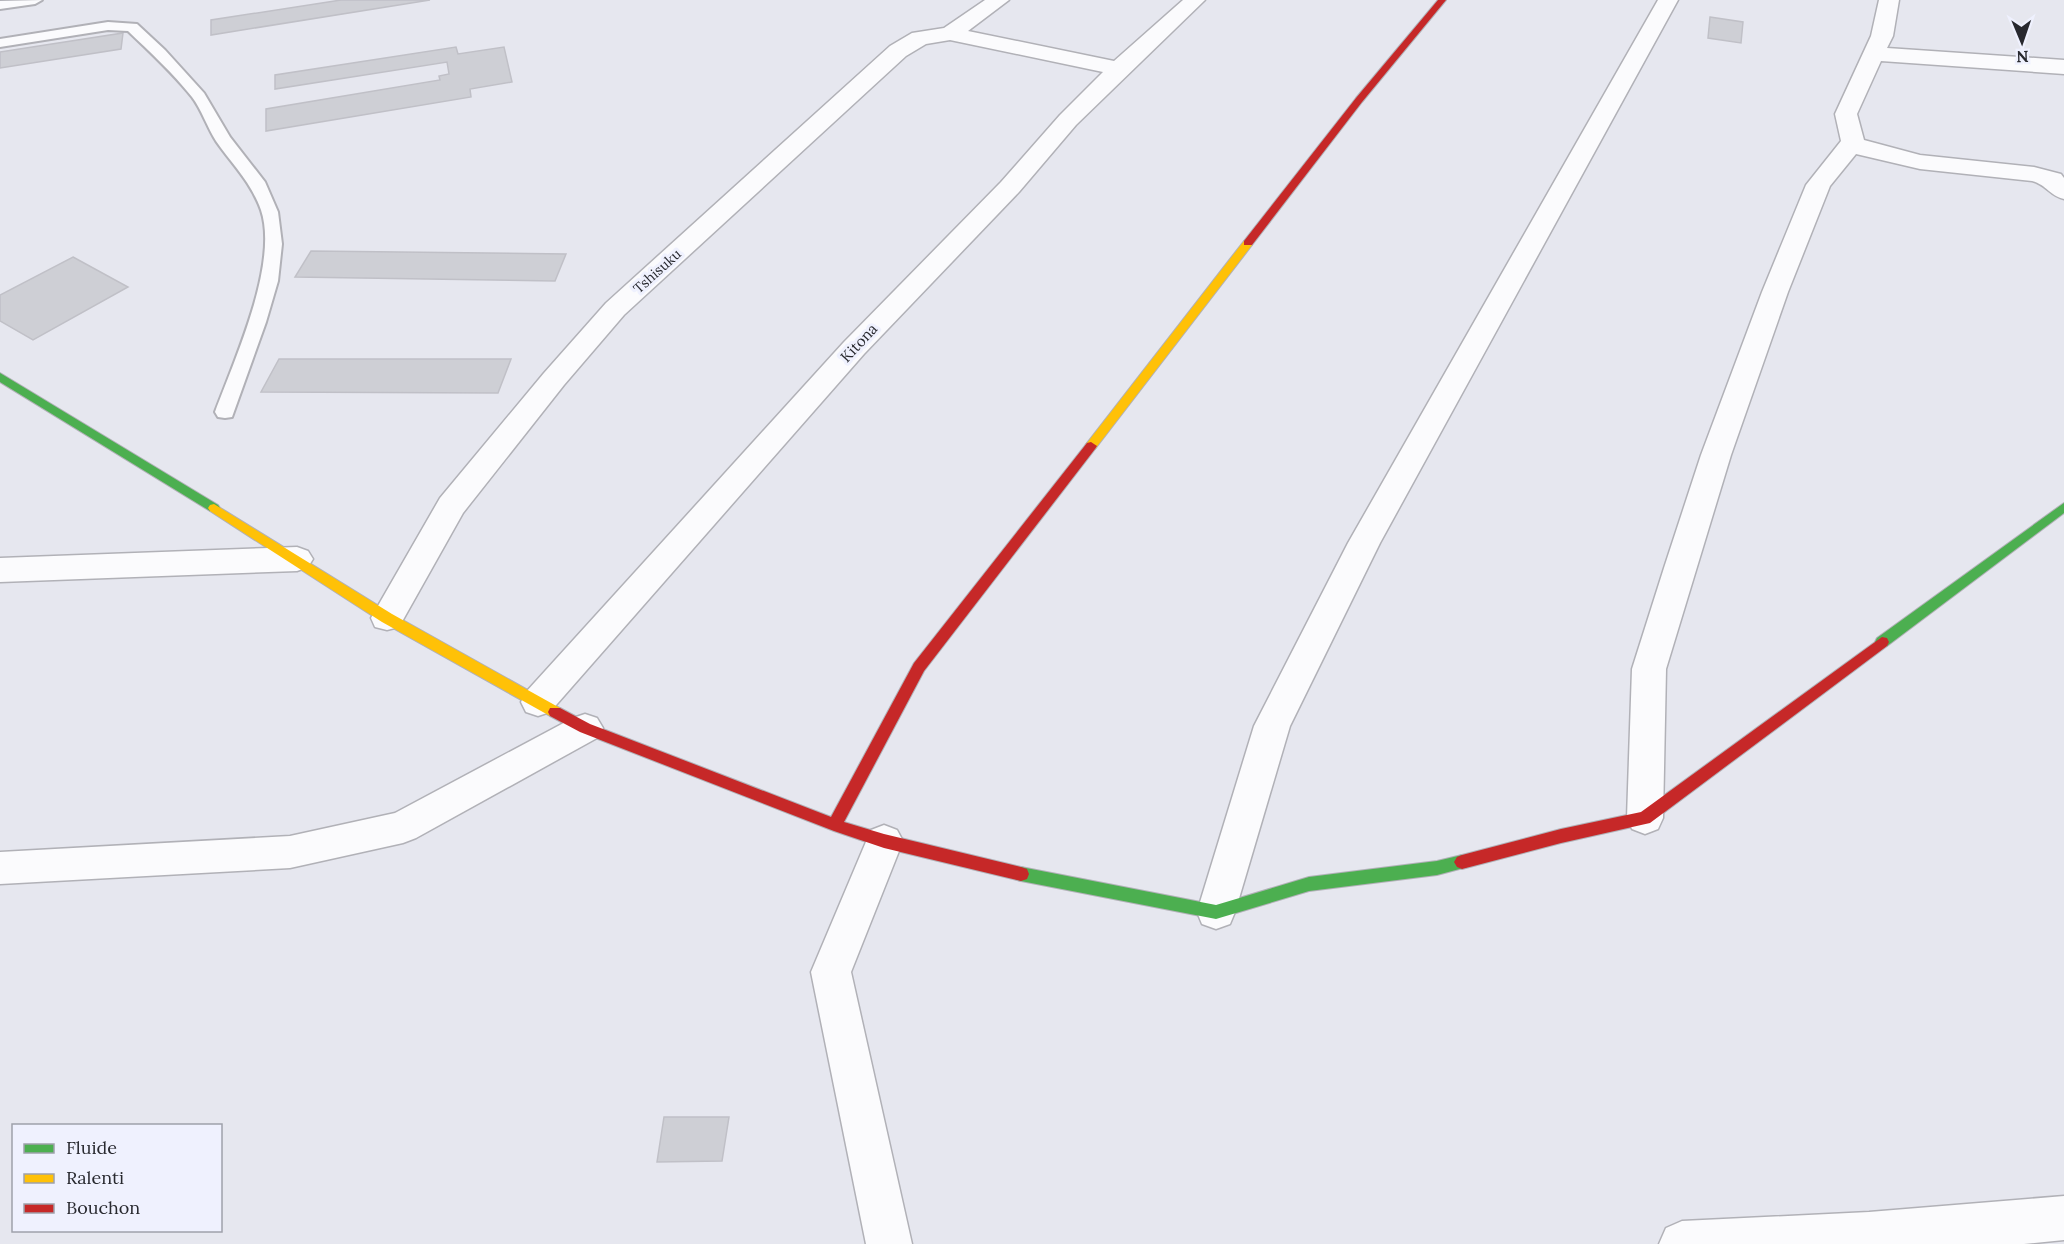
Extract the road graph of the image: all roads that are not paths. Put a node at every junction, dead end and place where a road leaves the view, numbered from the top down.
1 (36, 0) edge
2 (999, 0) edge
3 (1195, 0) edge
4 (1442, 0) edge
5 (1668, 0) edge
6 (1889, 0) edge
7 (0, 5) edge
8 (950, 34) junction
9 (0, 43) edge
10 (1874, 54) junction
11 (2064, 67) edge
12 (1119, 69) junction
13 (1853, 142) junction
14 (2064, 192) edge
15 (0, 377) edge
16 (225, 412) dead end
17 (2064, 507) edge
18 (297, 559) junction
19 (0, 570) edge
20 (387, 618) junction
21 (538, 702) junction
22 (585, 728) junction
23 (1645, 818) junction
24 (834, 825) junction
25 (884, 841) junction
26 (0, 868) edge
27 (1216, 912) junction
28 (2064, 1218) edge
29 (889, 1244) edge
30 (1682, 1244) edge

1 - 7 lane
2 - 8 street, Tshisuku
3 - 12 street, Kitona
4 - 24 main road
5 - 27 street
6 - 10 street
8 - 12 street
8 - 20 street, Tshisuku
9 - 16 lane
10 - 11 street
10 - 13 street
12 - 21 street, Kitona
13 - 14 street
13 - 23 street
15 - 18 main road
17 - 23 main road
18 - 19 street
18 - 20 main road
20 - 21 main road
21 - 22 main road
22 - 24 main road
22 - 26 street
23 - 27 main road
24 - 25 main road
25 - 27 main road
25 - 29 street
28 - 30 street

